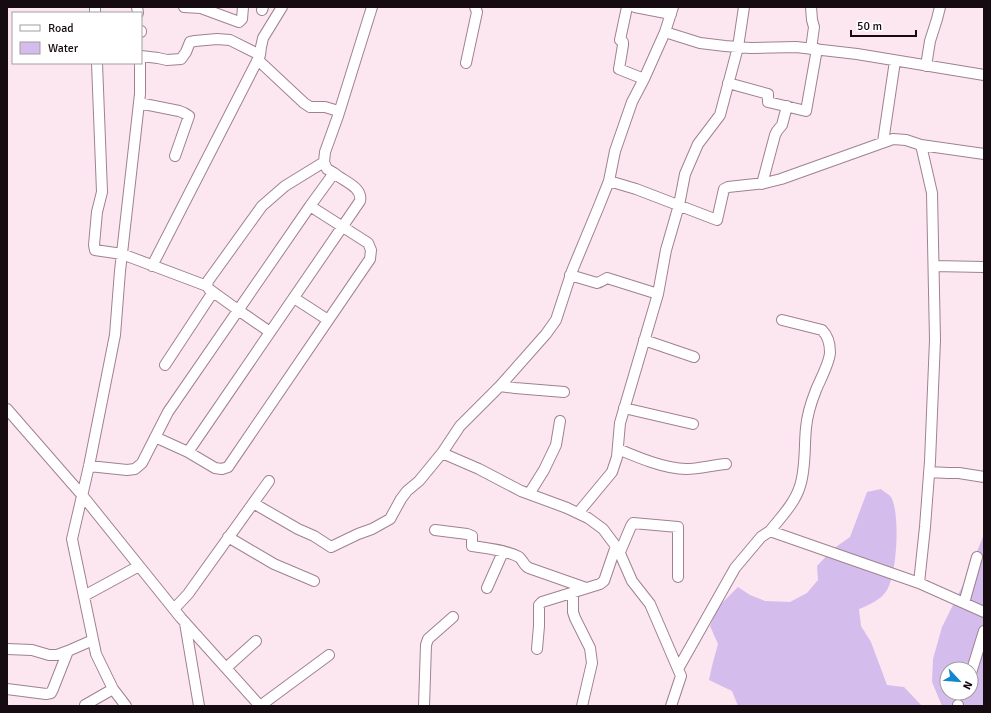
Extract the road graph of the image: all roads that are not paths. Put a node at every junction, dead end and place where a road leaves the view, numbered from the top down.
1 (184, 7) edge
2 (243, 7) edge
3 (282, 7) edge
4 (372, 7) edge
5 (475, 7) edge
6 (627, 7) edge
7 (635, 7) edge
8 (744, 7) edge
9 (811, 7) edge
10 (940, 7) edge
11 (672, 11) edge
12 (665, 32) junction
13 (738, 47) junction
14 (814, 49) junction
15 (142, 56) edge
16 (259, 58) junction
17 (895, 61) junction
18 (466, 63) dead end
19 (97, 64) edge
20 (140, 64) edge
21 (926, 66) junction
22 (984, 75) edge
23 (644, 79) junction
24 (728, 83) junction
25 (139, 103) junction
26 (787, 106) junction
27 (339, 112) junction
28 (883, 142) junction
29 (922, 145) junction
30 (984, 154) edge
31 (175, 156) dead end
32 (324, 162) junction
33 (334, 173) junction
34 (609, 181) junction
35 (762, 184) junction
36 (310, 206) junction
37 (679, 206) junction
38 (343, 227) junction
39 (122, 254) junction
40 (152, 266) junction
41 (934, 266) junction
42 (984, 267) edge
43 (570, 275) junction
44 (210, 289) junction
45 (658, 294) junction
46 (294, 298) junction
47 (238, 310) junction
48 (328, 320) junction
49 (782, 320) dead end
50 (270, 332) junction
51 (644, 340) junction
52 (694, 357) dead end
53 (164, 365) dead end
54 (500, 386) junction
55 (564, 392) dead end
56 (624, 408) junction
57 (7, 409) edge
58 (560, 421) dead end
59 (693, 424) dead end
60 (155, 437) junction
61 (618, 449) junction
62 (188, 452) junction
63 (442, 453) junction
64 (726, 464) dead end
65 (89, 466) junction
66 (929, 472) junction
67 (984, 477) edge
68 (269, 481) dead end
69 (529, 494) junction
70 (82, 495) junction
71 (253, 503) junction
72 (578, 513) junction
73 (435, 530) dead end
74 (770, 531) junction
75 (228, 537) junction
76 (618, 549) junction
77 (503, 552) junction
78 (977, 557) dead end
79 (139, 566) junction
80 (678, 577) dead end
81 (314, 581) dead end
82 (918, 583) junction
83 (487, 588) dead end
84 (586, 588) junction
85 (573, 592) junction
86 (84, 596) junction
87 (964, 603) junction
88 (174, 609) junction
89 (984, 612) edge
90 (453, 617) dead end
91 (186, 623) junction
92 (984, 630) edge
93 (93, 640) junction
94 (256, 641) dead end
95 (7, 649) edge
96 (537, 650) dead end
97 (68, 651) junction
98 (329, 655) dead end
99 (980, 658) edge
100 (226, 668) junction
101 (678, 669) junction
102 (7, 688) edge
103 (113, 689) junction
104 (86, 706) edge
105 (126, 706) edge
106 (199, 706) edge
107 (260, 706) edge
108 (424, 706) edge
109 (582, 706) edge
110 (671, 706) edge

1 - 2 street
3 - 16 street
4 - 27 street
5 - 18 street
6 - 23 street
7 - 11 street
8 - 13 street
9 - 14 street
10 - 21 street
11 - 12 street
12 - 13 street
12 - 23 street
13 - 14 street
13 - 24 street
14 - 17 street
14 - 26 street
15 - 16 street
16 - 27 street
16 - 40 street
17 - 21 street
17 - 28 street
19 - 39 street
20 - 25 street
21 - 22 street
23 - 34 street
24 - 26 street
24 - 37 street
25 - 31 street
25 - 39 street
26 - 35 street
27 - 32 street
28 - 29 street
28 - 35 street
29 - 30 street
29 - 41 street
32 - 33 street
32 - 44 street
33 - 36 street
33 - 38 street
34 - 37 street
34 - 43 street
35 - 37 street
36 - 38 street
36 - 47 street
37 - 45 street
38 - 46 street
38 - 48 street
39 - 40 street
39 - 65 street
40 - 44 street
41 - 42 street
41 - 66 street
43 - 45 street
43 - 54 street
44 - 47 street
44 - 53 street
45 - 51 street
46 - 48 street
46 - 50 street
47 - 50 street
47 - 60 street
48 - 62 street
49 - 74 street
50 - 62 street
51 - 52 street
51 - 56 street
54 - 55 street
54 - 63 street
56 - 59 street
56 - 61 street
57 - 70 street
58 - 69 street
60 - 62 street
60 - 65 street
61 - 64 street
61 - 72 street
63 - 69 street
63 - 71 street
65 - 70 street
66 - 67 street
66 - 82 street
68 - 71 street
69 - 72 street
70 - 79 street
70 - 86 street
71 - 75 street
72 - 76 street
73 - 77 street
74 - 82 street
74 - 101 street
75 - 81 street
75 - 88 street
76 - 80 street
76 - 84 street
76 - 101 street
77 - 83 street
77 - 84 street
78 - 87 street
79 - 86 street
79 - 88 street
82 - 87 street
84 - 85 street
85 - 96 street
85 - 109 street
86 - 93 street
87 - 89 street
88 - 91 street
90 - 108 street
91 - 100 street
91 - 106 street
92 - 99 street
93 - 97 street
93 - 103 street
94 - 100 street
95 - 97 street
97 - 102 street
98 - 107 street
100 - 107 street
101 - 110 street
103 - 104 street
103 - 105 street

